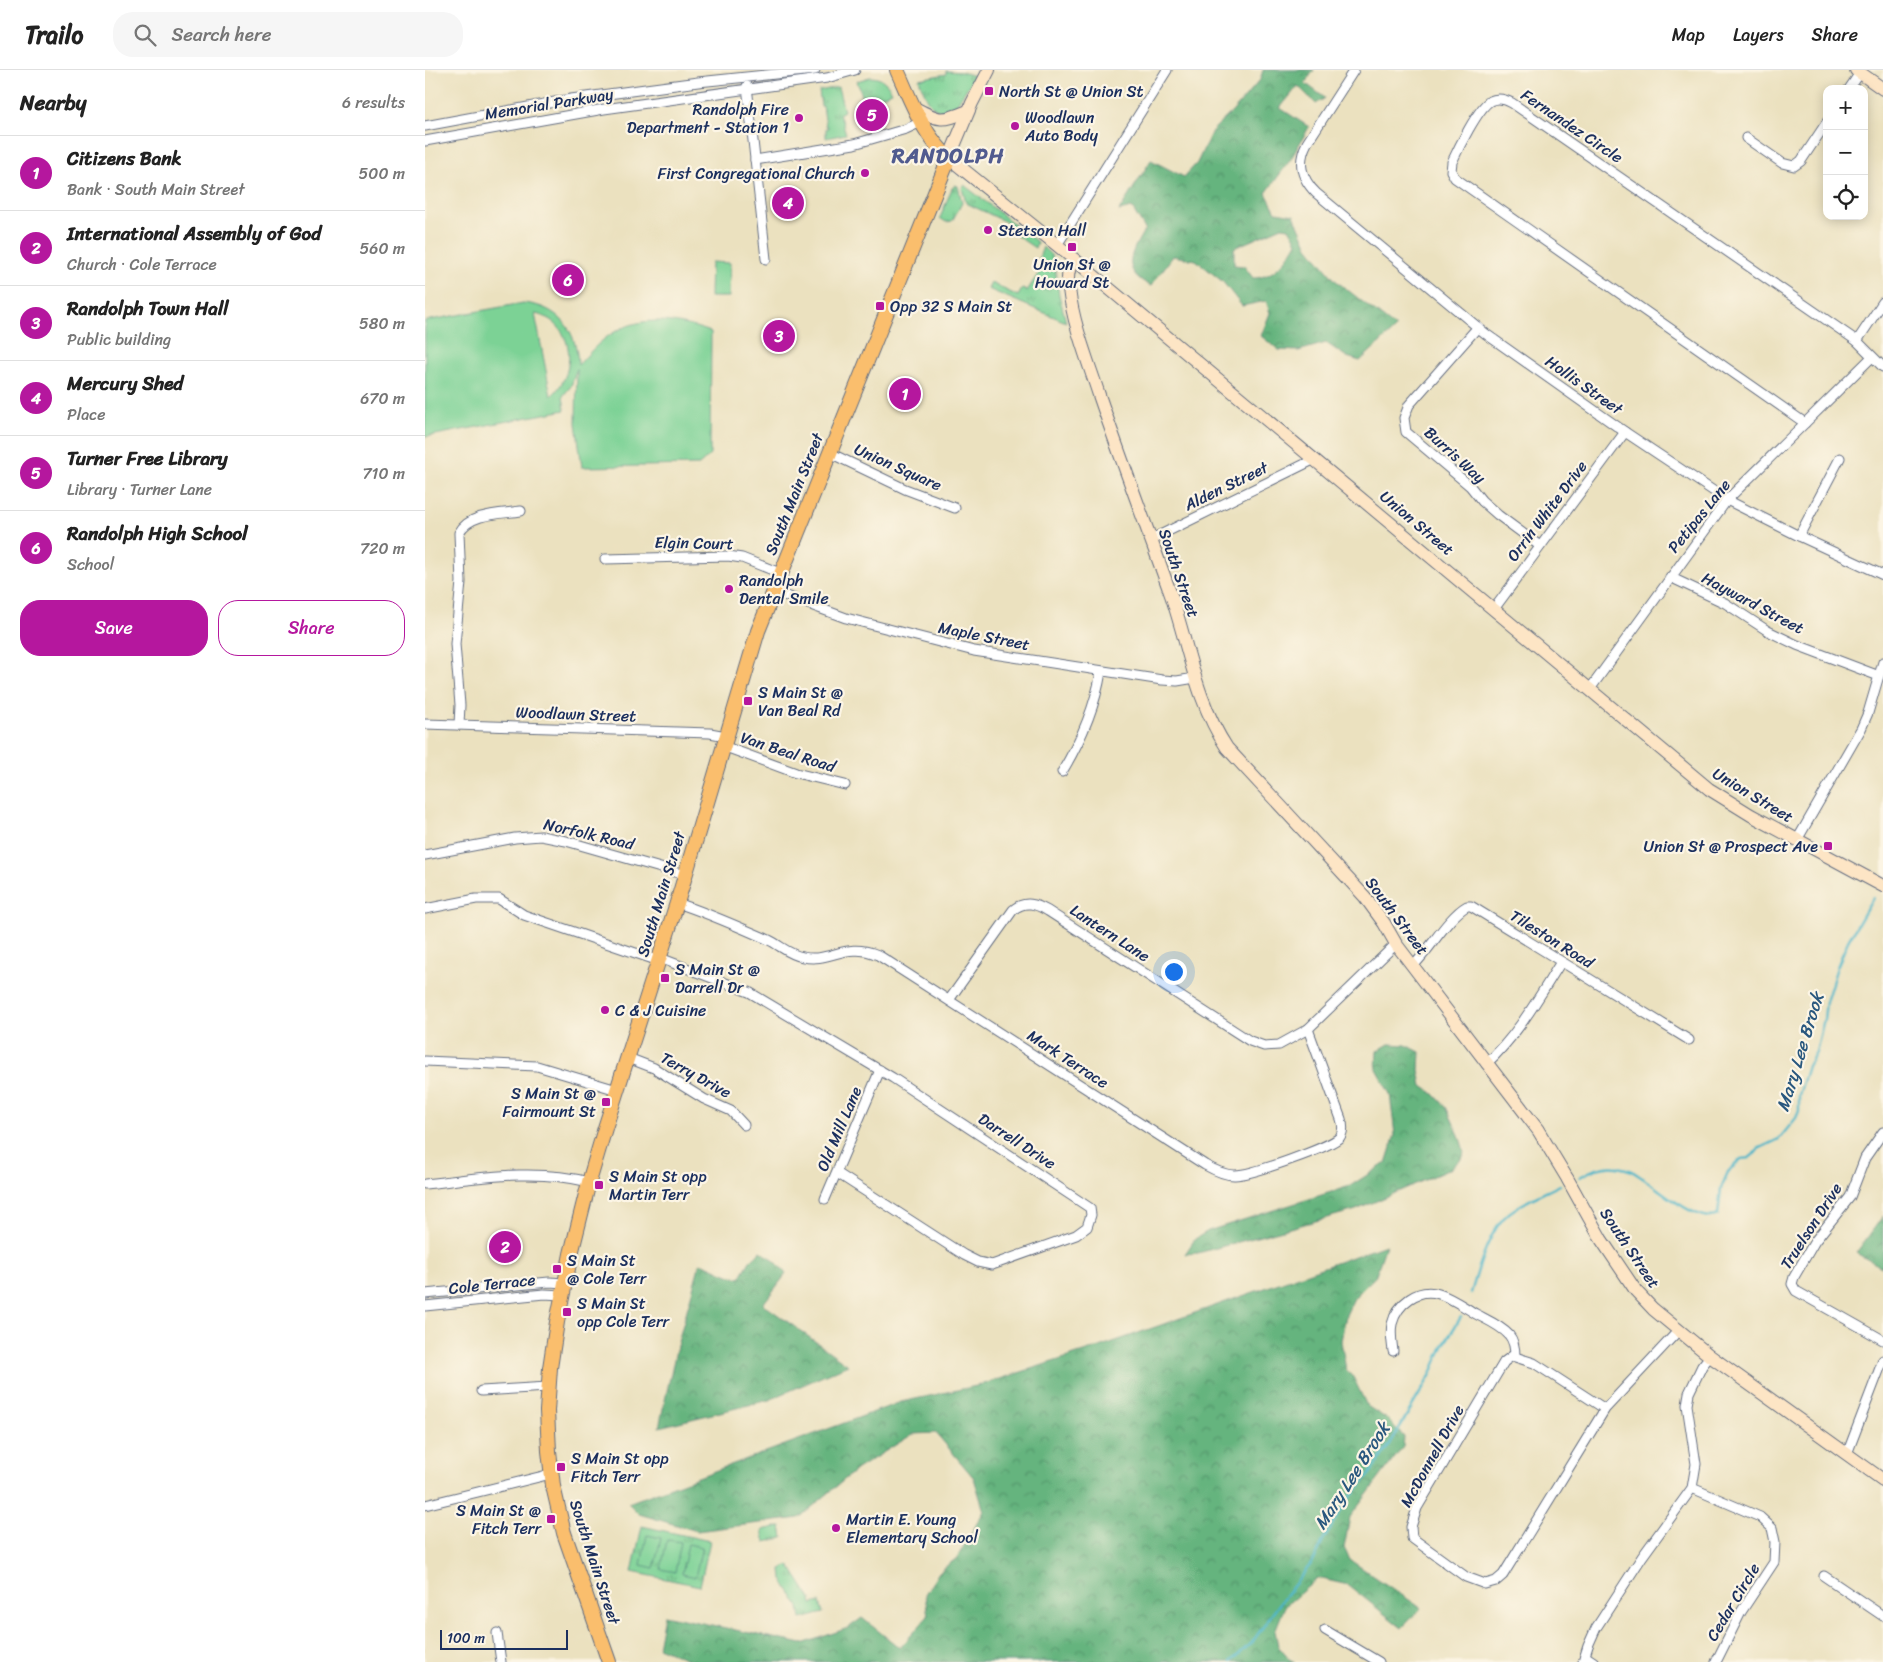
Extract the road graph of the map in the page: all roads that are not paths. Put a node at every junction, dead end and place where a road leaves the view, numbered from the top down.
1 (815, 70) edge
2 (855, 70) edge
3 (897, 70) edge
4 (989, 70) edge
5 (1167, 70) edge
6 (1354, 70) edge
7 (1858, 71) edge
8 (774, 72) edge
9 (746, 77) junction
10 (1851, 85) edge
11 (776, 86) junction
12 (1883, 89) edge
13 (747, 90) junction
14 (915, 108) junction
15 (968, 111) junction
16 (921, 122) junction
17 (425, 126) edge
18 (1823, 128) edge
19 (1746, 138) dead end
20 (425, 141) edge
21 (949, 158) junction
22 (755, 160) junction
23 (1057, 245) junction
24 (766, 259) dead end
25 (1074, 260) junction
26 (1883, 302) edge
27 (1478, 327) junction
28 (1857, 341) junction
29 (1872, 357) junction
30 (1883, 367) edge
31 (1805, 423) junction
32 (1625, 432) junction
33 (830, 454) junction
34 (1840, 458) dead end
35 (1315, 459) junction
36 (1727, 500) junction
37 (955, 508) dead end
38 (521, 511) dead end
39 (1799, 536) junction
40 (1151, 540) junction
41 (1540, 546) junction
42 (605, 558) dead end
43 (780, 573) junction
44 (1883, 575) edge
45 (1670, 577) junction
46 (773, 592) junction
47 (1494, 609) junction
48 (1883, 662) edge
49 (1101, 672) junction
50 (1879, 676) junction
51 (1195, 678) junction
52 (1590, 689) junction
53 (425, 724) edge
54 (459, 725) junction
55 (724, 741) junction
56 (1062, 772) dead end
57 (845, 785) dead end
58 (1797, 840) junction
59 (425, 855) edge
60 (685, 875) junction
61 (1883, 886) edge
62 (677, 903) junction
63 (425, 908) edge
64 (1396, 944) junction
65 (659, 959) junction
66 (1561, 962) junction
67 (1414, 965) junction
68 (949, 1000) junction
69 (1309, 1029) junction
70 (1689, 1040) dead end
71 (628, 1058) junction
72 (425, 1061) edge
73 (1486, 1064) junction
74 (880, 1070) junction
75 (617, 1090) junction
76 (745, 1125) dead end
77 (1883, 1132) edge
78 (837, 1173) junction
79 (589, 1182) junction
80 (425, 1184) edge
81 (825, 1199) dead end
82 (563, 1289) junction
83 (425, 1294) edge
84 (425, 1306) edge
85 (1678, 1331) junction
86 (1883, 1340) edge
87 (1393, 1351) dead end
88 (1515, 1356) junction
89 (1710, 1356) junction
90 (1883, 1360) edge
91 (548, 1387) junction
92 (481, 1391) dead end
93 (1605, 1409) junction
94 (1847, 1454) junction
95 (551, 1474) junction
96 (1883, 1480) edge
97 (1691, 1488) junction
98 (425, 1505) edge
99 (1824, 1576) dead end
100 (1883, 1616) edge
101 (1325, 1630) dead end
102 (497, 1633) dead end
103 (1584, 1659) edge
104 (501, 1662) edge
105 (609, 1662) edge
106 (1379, 1662) edge
107 (1594, 1662) edge
108 (1716, 1662) edge

1 - 8 street, Memorial Parkway
2 - 11 street, Memorial Parkway
3 - 14 main road
4 - 15 main road
5 - 23 street
6 - 27 street, Hollis Street
7 - 10 street
7 - 12 main road
8 - 9 street, Memorial Parkway
8 - 11 street
9 - 13 street
9 - 17 street, Memorial Parkway
11 - 13 street, Memorial Parkway
13 - 20 street, Memorial Parkway
13 - 22 street
14 - 15 main road
14 - 16 main road
15 - 21 main road
16 - 21 main road
16 - 22 street
18 - 19 street
21 - 23 main road, Union Street
21 - 33 main road, South Main Street
22 - 24 street
23 - 25 main road, Union Street
25 - 35 main road, Union Street
25 - 40 main road, South Street
26 - 28 street
27 - 32 street, Hollis Street
27 - 41 street, Burris Way
28 - 29 street, Fernandez Circle
28 - 31 street, Fernandez Circle
29 - 30 street, Fernandez Circle
29 - 31 street, Petipas Lane
31 - 36 street, Petipas Lane
32 - 36 street, Hollis Street
32 - 41 street, Orrin White Drive
33 - 37 street, Union Square
33 - 43 main road, South Main Street
34 - 39 street
35 - 40 street, Alden Street
35 - 47 main road, Union Street
36 - 39 street, Hollis Street
36 - 45 street, Petipas Lane
38 - 54 street
39 - 44 street, Hollis Street
40 - 51 main road, South Street
41 - 47 street, Orrin White Drive
42 - 43 street, Elgin Court
43 - 46 main road, South Main Street
45 - 50 street, Hayward Street
45 - 52 street, Petipas Lane
46 - 49 street, Maple Street
46 - 55 main road, South Main Street
47 - 52 main road, Union Street
48 - 50 street
49 - 51 street, Maple Street
49 - 56 street
50 - 58 street
51 - 64 main road, South Street
52 - 58 main road, Union Street
53 - 54 street, Woodlawn Street
54 - 55 street, Woodlawn Street
55 - 57 street, Van Beal Road
55 - 60 main road, South Main Street
58 - 61 main road, Union Street
59 - 60 street, Norfolk Road
60 - 62 main road, South Main Street
62 - 65 main road, South Main Street
62 - 68 street, Mark Terrace
63 - 65 street, Darrell Drive
64 - 67 main road, South Street
64 - 69 street, Lantern Lane
65 - 71 main road, South Main Street
65 - 74 street, Darrell Drive
66 - 67 street, Tileston Road
66 - 70 street, Tileston Road
66 - 73 street
67 - 73 main road, South Street
68 - 69 street, Lantern Lane
68 - 69 street, Mark Terrace
71 - 75 main road, South Main Street
71 - 76 street, Terry Drive
72 - 75 street
73 - 85 main road, South Street
74 - 78 street, Old Mill Lane
74 - 78 street, Darrell Drive
75 - 79 main road, South Main Street
77 - 86 street, Truelson Drive
78 - 81 street, Old Mill Lane
79 - 80 street
79 - 82 main road, South Main Street
82 - 83 street, Cole Terrace
82 - 84 street, Cole Terrace
82 - 91 main road, South Main Street
85 - 89 main road, South Street
85 - 93 street, McDonnell Drive
87 - 88 street
88 - 93 street
88 - 93 street, McDonnell Drive
89 - 94 main road, South Street
89 - 97 street
90 - 94 street
91 - 92 street
91 - 95 main road, South Main Street
94 - 96 main road, South Street
95 - 98 street
95 - 105 main road, South Main Street
97 - 103 street
97 - 108 street, Cedar Circle
99 - 100 street
101 - 106 street
102 - 104 street
103 - 107 street

